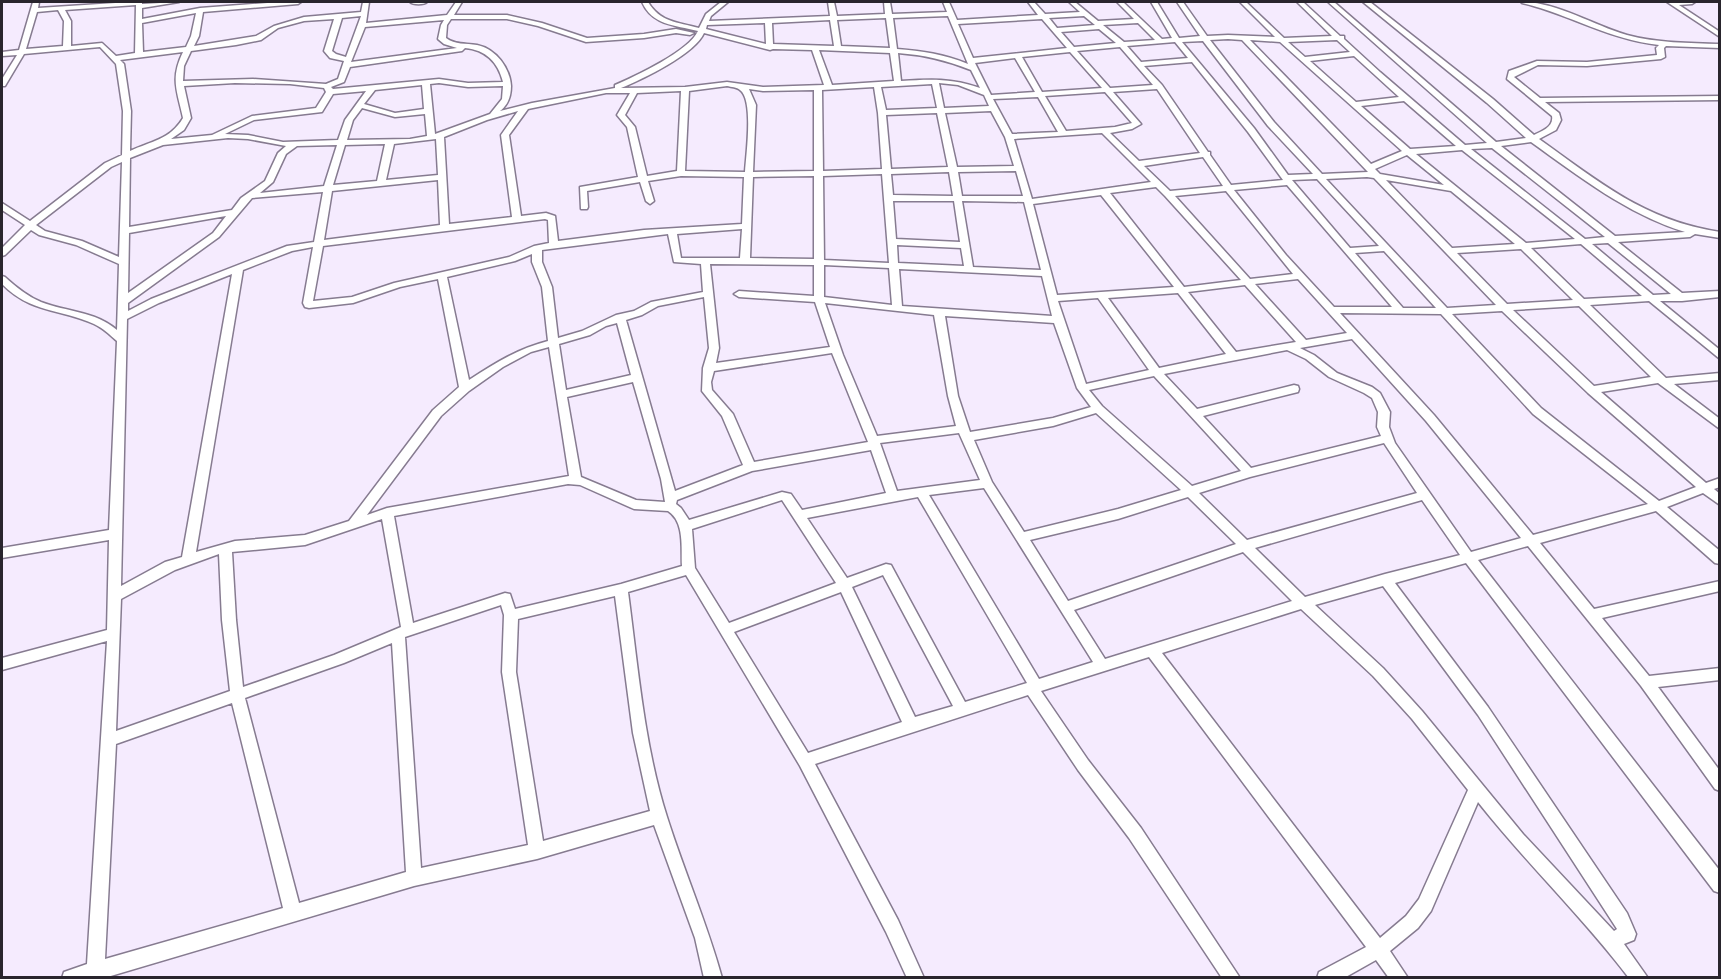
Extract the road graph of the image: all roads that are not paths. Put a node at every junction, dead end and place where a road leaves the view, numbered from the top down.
1 (176, 2) edge
2 (207, 2) edge
3 (366, 2) edge
4 (413, 2) edge
5 (424, 2) edge
6 (459, 2) edge
7 (645, 2) edge
8 (725, 2) edge
9 (831, 2) edge
10 (887, 2) edge
11 (946, 2) edge
12 (952, 2) edge
13 (1031, 2) edge
14 (1072, 2) edge
15 (1120, 2) edge
16 (1154, 2) edge
17 (1180, 2) edge
18 (1243, 2) edge
19 (1300, 2) edge
20 (1331, 2) edge
21 (1366, 2) edge
22 (1524, 2) edge
23 (1671, 2) edge
24 (1692, 2) edge
25 (88, 3) edge
26 (139, 3) edge
27 (233, 4) edge
28 (35, 6) edge
29 (60, 9) junction
30 (202, 10) junction
31 (297, 10) edge
32 (365, 14) junction
33 (1086, 14) junction
34 (339, 15) junction
35 (888, 16) junction
36 (1044, 16) junction
37 (451, 17) junction
38 (834, 17) junction
39 (952, 18) junction
40 (768, 21) junction
41 (1139, 21) junction
42 (139, 22) junction
43 (362, 25) junction
44 (1098, 25) junction
45 (701, 30) junction
46 (1056, 30) junction
47 (1719, 36) edge
48 (1203, 38) junction
49 (1341, 38) junction
50 (1245, 39) junction
51 (1177, 40) junction
52 (1282, 40) junction
53 (1160, 41) junction
54 (1664, 43) junction
55 (1121, 44) junction
56 (1719, 46) edge
57 (67, 48) junction
58 (190, 48) junction
59 (475, 48) junction
60 (770, 48) junction
61 (838, 48) junction
62 (815, 49) junction
63 (1073, 49) junction
64 (894, 51) junction
65 (22, 52) junction
66 (2, 54) edge
67 (1357, 54) junction
68 (139, 55) junction
69 (1017, 56) junction
70 (116, 58) junction
71 (1303, 58) junction
72 (1194, 60) junction
73 (348, 63) junction
74 (1139, 64) junction
75 (972, 65) junction
76 (3, 81) edge
77 (935, 81) junction
78 (426, 82) junction
79 (179, 84) junction
80 (507, 84) junction
81 (898, 84) junction
82 (739, 85) junction
83 (877, 85) junction
84 (1159, 87) junction
85 (372, 88) junction
86 (829, 88) junction
87 (329, 89) junction
88 (685, 89) junction
89 (818, 89) junction
90 (611, 90) junction
91 (635, 90) junction
92 (1109, 90) junction
93 (1038, 94) junction
94 (989, 96) junction
95 (1406, 98) junction
96 (1719, 98) edge
97 (1539, 100) junction
98 (1354, 104) junction
99 (359, 105) junction
100 (525, 107) junction
101 (995, 108) junction
102 (428, 111) junction
103 (941, 111) junction
104 (882, 113) junction
105 (484, 118) junction
106 (1104, 131) junction
107 (1063, 133) junction
108 (212, 137) junction
109 (435, 137) junction
110 (1009, 137) junction
111 (1533, 139) junction
112 (342, 142) junction
113 (390, 142) junction
114 (162, 143) junction
115 (296, 143) junction
116 (1494, 145) junction
117 (1463, 147) junction
118 (1408, 152) junction
119 (1207, 154) junction
120 (125, 156) junction
121 (1137, 164) junction
122 (1019, 168) junction
123 (953, 170) junction
124 (1373, 172) junction
125 (681, 173) junction
126 (820, 173) junction
127 (887, 173) junction
128 (1319, 174) junction
129 (749, 175) junction
130 (442, 177) junction
131 (643, 180) junction
132 (1287, 180) junction
133 (381, 183) junction
134 (1159, 184) junction
135 (328, 188) junction
136 (1229, 189) junction
137 (1451, 190) junction
138 (1104, 192) junction
139 (1168, 194) junction
140 (249, 196) junction
141 (889, 198) junction
142 (958, 200) junction
143 (650, 201) dead end
144 (1028, 201) junction
145 (2, 206) edge
146 (584, 207) dead end
147 (234, 212) junction
148 (517, 220) junction
149 (29, 226) junction
150 (747, 226) junction
151 (445, 229) junction
152 (123, 231) junction
153 (672, 231) junction
154 (1695, 233) junction
155 (1719, 235) edge
156 (1612, 240) junction
157 (893, 242) junction
158 (1584, 242) junction
159 (319, 243) junction
160 (554, 244) junction
161 (965, 245) junction
162 (1524, 246) junction
163 (537, 248) junction
164 (1388, 248) junction
165 (1450, 251) junction
166 (1348, 252) junction
167 (2, 253) edge
168 (705, 261) junction
169 (745, 261) junction
170 (124, 262) junction
171 (820, 263) junction
172 (896, 267) junction
173 (238, 268) junction
174 (969, 270) junction
175 (1045, 273) junction
176 (442, 276) junction
177 (1300, 276) junction
178 (2, 279) edge
179 (1248, 283) junction
180 (1181, 290) junction
181 (706, 294) junction
182 (739, 294) dead end
183 (1719, 294) edge
184 (1101, 295) junction
185 (1052, 298) junction
186 (1682, 298) junction
187 (819, 299) junction
188 (1652, 299) junction
189 (122, 302) junction
190 (1582, 304) junction
191 (1503, 306) junction
192 (897, 308) junction
193 (1331, 310) junction
194 (1444, 311) junction
195 (939, 312) junction
196 (1401, 312) junction
197 (620, 317) junction
198 (122, 318) junction
199 (1058, 320) junction
200 (1353, 335) junction
201 (121, 339) junction
202 (553, 341) junction
203 (1304, 344) junction
204 (1290, 346) junction
205 (836, 349) junction
206 (1233, 356) junction
207 (1719, 356) edge
208 (708, 368) junction
209 (1156, 372) junction
210 (1719, 376) edge
211 (638, 377) junction
212 (1662, 380) junction
213 (465, 388) junction
214 (1082, 388) junction
215 (1294, 389) dead end
216 (1592, 390) junction
217 (561, 395) junction
218 (1098, 409) junction
219 (1194, 414) junction
220 (1719, 425) edge
221 (965, 433) junction
222 (1387, 438) junction
223 (874, 443) junction
224 (750, 467) junction
225 (1249, 473) junction
226 (575, 479) junction
227 (1719, 482) edge
228 (987, 483) junction
229 (1704, 488) junction
230 (1189, 491) junction
231 (921, 492) junction
232 (1426, 495) junction
233 (893, 496) junction
234 (1719, 501) edge
235 (671, 502) junction
236 (1658, 506) junction
237 (387, 513) junction
238 (800, 515) junction
239 (354, 523) junction
240 (686, 526) junction
241 (115, 534) junction
242 (1022, 537) junction
243 (1531, 539) junction
244 (1245, 546) junction
245 (225, 548) junction
246 (2, 553) edge
247 (1468, 556) junction
248 (188, 559) junction
249 (1719, 559) edge
250 (689, 570) junction
251 (1385, 579) junction
252 (843, 583) junction
253 (1719, 586) edge
254 (621, 589) junction
255 (115, 596) junction
256 (1303, 603) junction
257 (1066, 607) junction
258 (511, 615) junction
259 (1592, 615) junction
260 (725, 630) junction
261 (403, 632) junction
262 (114, 634) junction
263 (1152, 650) junction
264 (2, 664) edge
265 (1102, 665) junction
266 (1717, 678) edge
267 (1646, 682) junction
268 (1034, 687) junction
269 (237, 694) junction
270 (962, 709) junction
271 (911, 725) junction
272 (109, 740) junction
273 (805, 761) junction
274 (1719, 784) edge
275 (1476, 789) junction
276 (659, 816) junction
277 (537, 851) junction
278 (414, 879) junction
279 (1719, 885) edge
280 (293, 914) junction
281 (1611, 940) junction
282 (1380, 949) junction
283 (95, 974) edge
284 (70, 978) edge
285 (713, 978) edge
286 (916, 978) edge
287 (1232, 978) edge
288 (1326, 978) edge
289 (1400, 978) edge
290 (1640, 978) edge

1 - 26 street
2 - 30 street
3 - 32 street
4 - 5 street
6 - 37 street
7 - 45 street
8 - 45 street
9 - 38 street
10 - 35 street
11 - 12 street
11 - 39 street
13 - 36 street
14 - 33 street
15 - 41 street
16 - 51 street
17 - 48 street
18 - 52 street
19 - 49 street
20 - 116 street
21 - 111 street
22 - 54 street
23 - 24 street
23 - 47 street
25 - 26 street
25 - 29 street
26 - 42 street
27 - 30 street
27 - 31 street
28 - 29 street
28 - 65 street
29 - 57 street
30 - 42 street
30 - 58 street
31 - 34 street
31 - 58 street
32 - 34 street
32 - 43 street
33 - 36 street
33 - 44 street
34 - 73 street
35 - 38 street
35 - 39 street
35 - 64 street
36 - 39 street
36 - 46 street
37 - 43 street
37 - 45 street
37 - 59 street
38 - 40 street
38 - 61 street
39 - 75 street
40 - 45 street
40 - 60 street
41 - 44 street
41 - 53 street
42 - 68 street
43 - 73 street
44 - 46 street
44 - 55 street
45 - 60 street
45 - 90 street
46 - 63 street
48 - 50 street
48 - 51 street
48 - 128 street
49 - 52 street
49 - 67 street
50 - 52 street
50 - 124 street
51 - 53 street
51 - 72 street
52 - 71 street
53 - 55 street
54 - 56 street
54 - 97 street
55 - 63 street
55 - 74 street
57 - 65 street
57 - 70 street
58 - 68 street
58 - 79 street
59 - 73 street
59 - 80 street
60 - 62 street
61 - 62 street
61 - 64 street
62 - 86 street
63 - 69 street
63 - 92 street
64 - 75 street
64 - 81 street
65 - 66 street
65 - 76 street
67 - 71 street
67 - 95 street
68 - 70 street
69 - 75 street
69 - 93 street
70 - 120 street
71 - 98 street
72 - 74 street
72 - 132 street
73 - 87 street
74 - 84 street
75 - 94 street
77 - 81 street
77 - 94 street
77 - 103 street
78 - 80 street
78 - 85 street
78 - 102 street
79 - 87 street
79 - 114 street
80 - 105 street
81 - 83 street
82 - 88 street
82 - 89 street
82 - 129 street
83 - 86 street
83 - 104 street
84 - 92 street
84 - 119 street
85 - 87 street
85 - 99 street
86 - 89 street
87 - 108 street
88 - 91 street
88 - 125 street
89 - 126 street
90 - 91 street
90 - 100 street
91 - 131 street
92 - 93 street
92 - 106 street
93 - 94 street
93 - 107 street
94 - 101 street
95 - 98 street
95 - 117 street
96 - 97 street
97 - 111 street
98 - 118 street
99 - 102 street
99 - 112 street
100 - 105 street
100 - 148 street
101 - 103 street
101 - 110 street
102 - 109 street
103 - 104 street
103 - 123 street
104 - 127 street
105 - 109 street
106 - 107 street
106 - 121 street
107 - 110 street
108 - 114 street
108 - 115 street
109 - 113 street
109 - 130 street
110 - 122 street
111 - 116 street
111 - 154 street
112 - 113 street
112 - 115 street
112 - 135 street
113 - 133 street
114 - 120 street
115 - 140 street
116 - 117 street
116 - 156 street
117 - 118 street
117 - 158 street
118 - 124 street
118 - 137 street
119 - 121 street
119 - 136 street
120 - 149 street
120 - 152 street
121 - 134 street
122 - 123 street
122 - 144 street
123 - 127 street
123 - 142 street
124 - 128 street
124 - 137 street
124 - 165 street
125 - 129 street
125 - 131 street
126 - 127 street
126 - 129 street
126 - 171 street
127 - 141 street
128 - 132 street
128 - 164 street
129 - 150 street
130 - 133 street
130 - 151 street
131 - 143 street
131 - 146 street
132 - 136 street
132 - 166 street
133 - 135 street
134 - 138 street
134 - 139 street
135 - 140 street
135 - 159 street
136 - 139 street
136 - 177 street
137 - 162 street
138 - 144 street
138 - 180 street
139 - 179 street
140 - 147 street
141 - 142 street
141 - 157 street
142 - 144 street
142 - 161 street
144 - 175 street
145 - 149 street
147 - 152 street
147 - 189 street
148 - 151 street
148 - 160 street
149 - 167 street
149 - 170 street
150 - 153 street
150 - 169 street
151 - 159 street
152 - 170 street
153 - 160 street
153 - 168 street
154 - 155 street
154 - 156 street
156 - 158 street
156 - 186 street
157 - 161 street
157 - 172 street
158 - 162 street
158 - 188 street
159 - 173 street
159 - 176 street
160 - 163 street
161 - 174 street
162 - 165 street
162 - 190 street
163 - 176 street
163 - 202 street
164 - 166 street
164 - 194 street
165 - 191 street
166 - 196 street
168 - 169 street
168 - 181 street
169 - 171 street
170 - 189 street
171 - 172 street
171 - 187 street
172 - 174 street
172 - 192 street
173 - 198 street
173 - 248 street
174 - 175 street
175 - 185 street
176 - 213 street
177 - 179 street
177 - 193 street
178 - 201 street
179 - 180 street
179 - 203 street
180 - 184 street
180 - 206 street
181 - 197 street
181 - 208 street
182 - 187 street
183 - 186 street
184 - 185 street
184 - 209 street
185 - 199 street
186 - 188 street
187 - 192 street
187 - 205 street
188 - 190 street
188 - 207 street
189 - 198 street
190 - 191 street
190 - 212 street
191 - 194 street
191 - 216 street
192 - 195 street
193 - 196 street
193 - 200 street
194 - 196 street
194 - 236 street
195 - 199 street
195 - 221 street
197 - 202 street
197 - 211 street
198 - 201 street
199 - 214 street
200 - 203 street
200 - 243 street
201 - 241 street
202 - 213 street
202 - 217 street
203 - 204 street
204 - 206 street
204 - 222 street
205 - 208 street
205 - 223 street
206 - 209 street
208 - 224 street
209 - 214 street
209 - 219 street
210 - 212 street
211 - 217 street
211 - 235 street
212 - 216 street
212 - 220 street
213 - 239 street
214 - 218 street
215 - 219 street
216 - 229 street
217 - 226 street
218 - 221 street
218 - 230 street
219 - 225 street
221 - 223 street
221 - 228 street
222 - 225 street
222 - 232 street
223 - 224 street
223 - 233 street
224 - 235 street
225 - 230 street
226 - 235 street
226 - 237 street
227 - 229 street
228 - 231 street
228 - 242 street
229 - 234 street
229 - 236 street
230 - 242 street
230 - 244 street
231 - 233 street
231 - 268 street
232 - 244 street
232 - 247 street
233 - 238 street
235 - 240 street
236 - 243 street
236 - 249 street
237 - 239 street
237 - 261 street
238 - 240 street
238 - 252 street
239 - 245 street
240 - 250 street
241 - 246 street
241 - 255 street
242 - 257 street
243 - 247 street
243 - 259 street
244 - 256 street
244 - 257 street
245 - 248 street
245 - 269 street
247 - 251 street
247 - 279 street
248 - 255 street
250 - 254 street
250 - 260 street
251 - 256 street
251 - 281 street
252 - 260 street
252 - 270 street
252 - 271 street
253 - 259 street
254 - 258 street
254 - 276 street
255 - 262 street
256 - 263 street
256 - 275 street
257 - 265 street
258 - 261 street
258 - 277 street
259 - 267 street
260 - 273 street
261 - 269 street
261 - 278 street
262 - 264 street
262 - 272 street
263 - 265 street
263 - 282 street
265 - 268 street
266 - 267 street
267 - 274 street
268 - 270 street
268 - 287 street
269 - 272 street
269 - 280 street
270 - 271 street
271 - 273 street
272 - 283 street
273 - 286 street
275 - 281 street
275 - 282 street
276 - 277 street
276 - 285 street
277 - 278 street
278 - 280 street
280 - 283 street
281 - 290 street
282 - 288 street
282 - 289 street
283 - 284 street

